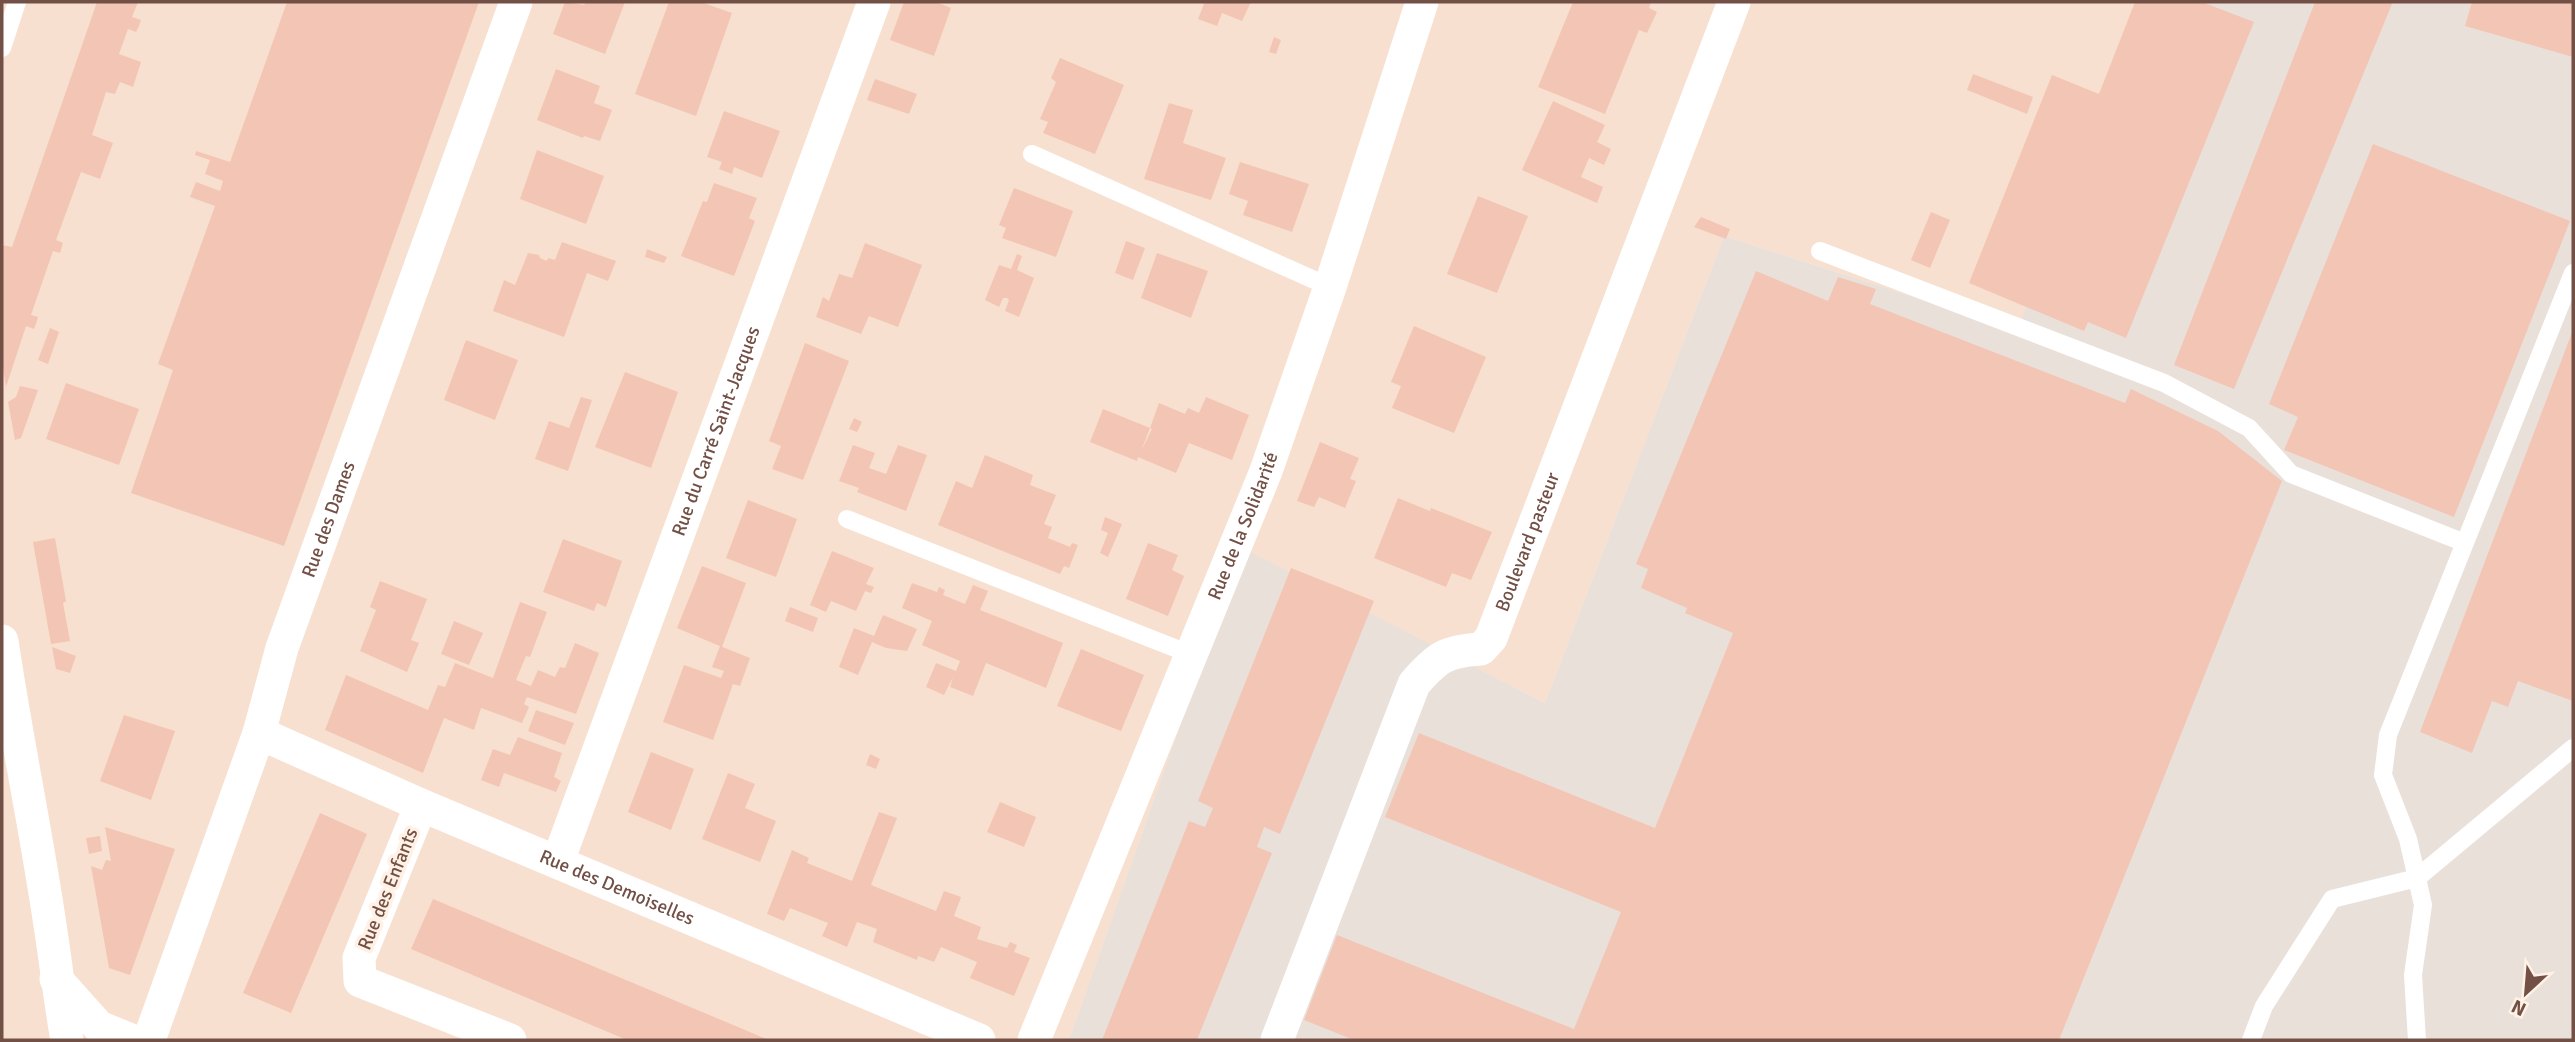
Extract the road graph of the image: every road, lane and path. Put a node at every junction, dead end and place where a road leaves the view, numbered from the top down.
1 (18, 2) edge
2 (516, 2) edge
3 (874, 2) edge
4 (1422, 2) edge
5 (1734, 2) edge
6 (2, 48) edge
7 (1032, 154) dead end
8 (1820, 251) dead end
9 (2573, 273) edge
10 (1330, 288) junction
11 (847, 519) dead end
12 (2465, 543) junction
13 (2, 641) edge
14 (1190, 654) junction
15 (8, 730) edge
16 (258, 733) junction
17 (2573, 748) edge
18 (421, 805) junction
19 (558, 861) junction
20 (2417, 878) junction
21 (56, 979) junction
22 (67, 1040) edge
23 (131, 1040) edge
24 (149, 1040) edge
25 (510, 1040) edge
26 (979, 1040) edge
27 (1034, 1040) edge
28 (1277, 1040) edge
29 (2251, 1040) edge
30 (2417, 1040) edge

1 - 6 lane
2 - 16 street, Rue des Dames
3 - 19 street, Rue du Carré Saint-Jacques
4 - 10 street, Rue de la Solidarité
5 - 28 street, Boulevard pasteur
7 - 10 lane
8 - 12 lane
9 - 12 lane
10 - 14 street, Rue de la Solidarité
11 - 14 lane
12 - 20 lane
13 - 15 street
14 - 27 street, Rue de la Solidarité
15 - 21 street
16 - 18 street, Rue des Demoiselles
16 - 24 street, Rue des Dames
17 - 20 lane
18 - 19 street, Rue des Demoiselles
18 - 25 street, Rue des Enfants
19 - 26 street, Rue des Demoiselles
20 - 29 lane
20 - 30 lane
21 - 22 street
21 - 23 street

